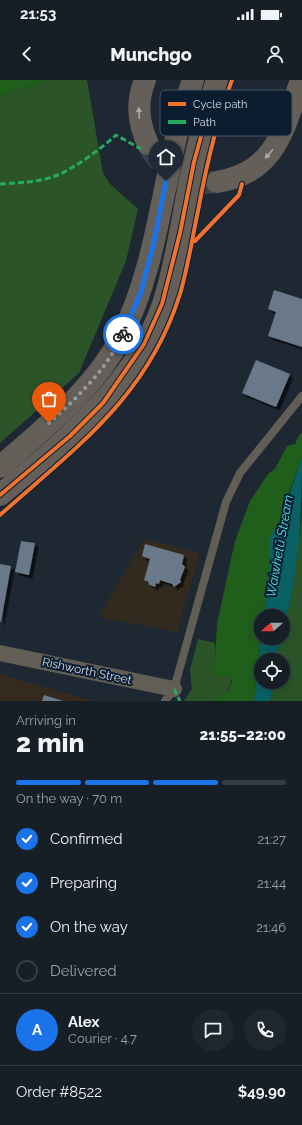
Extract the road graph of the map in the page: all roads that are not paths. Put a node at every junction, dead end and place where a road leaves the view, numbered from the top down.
1 (145, 80) edge
2 (193, 80) edge
3 (217, 80) edge
4 (301, 80) edge
5 (190, 90) edge
6 (214, 90) edge
7 (292, 104) edge
8 (176, 136) edge
9 (201, 136) edge
10 (280, 136) edge
11 (148, 144) tunnel mouth
12 (216, 182) tunnel mouth
13 (302, 396) edge
14 (0, 467) edge
15 (0, 495) edge
16 (0, 652) edge
17 (169, 695) edge

11 -> 1 main road
2 - 5 main road
3 - 6 main road
4 -> 7 main road
8 - 14 main road
9 - 15 main road
10 -> 12 main road
13 - 17 lane
16 - 17 street, Rishworth Street

